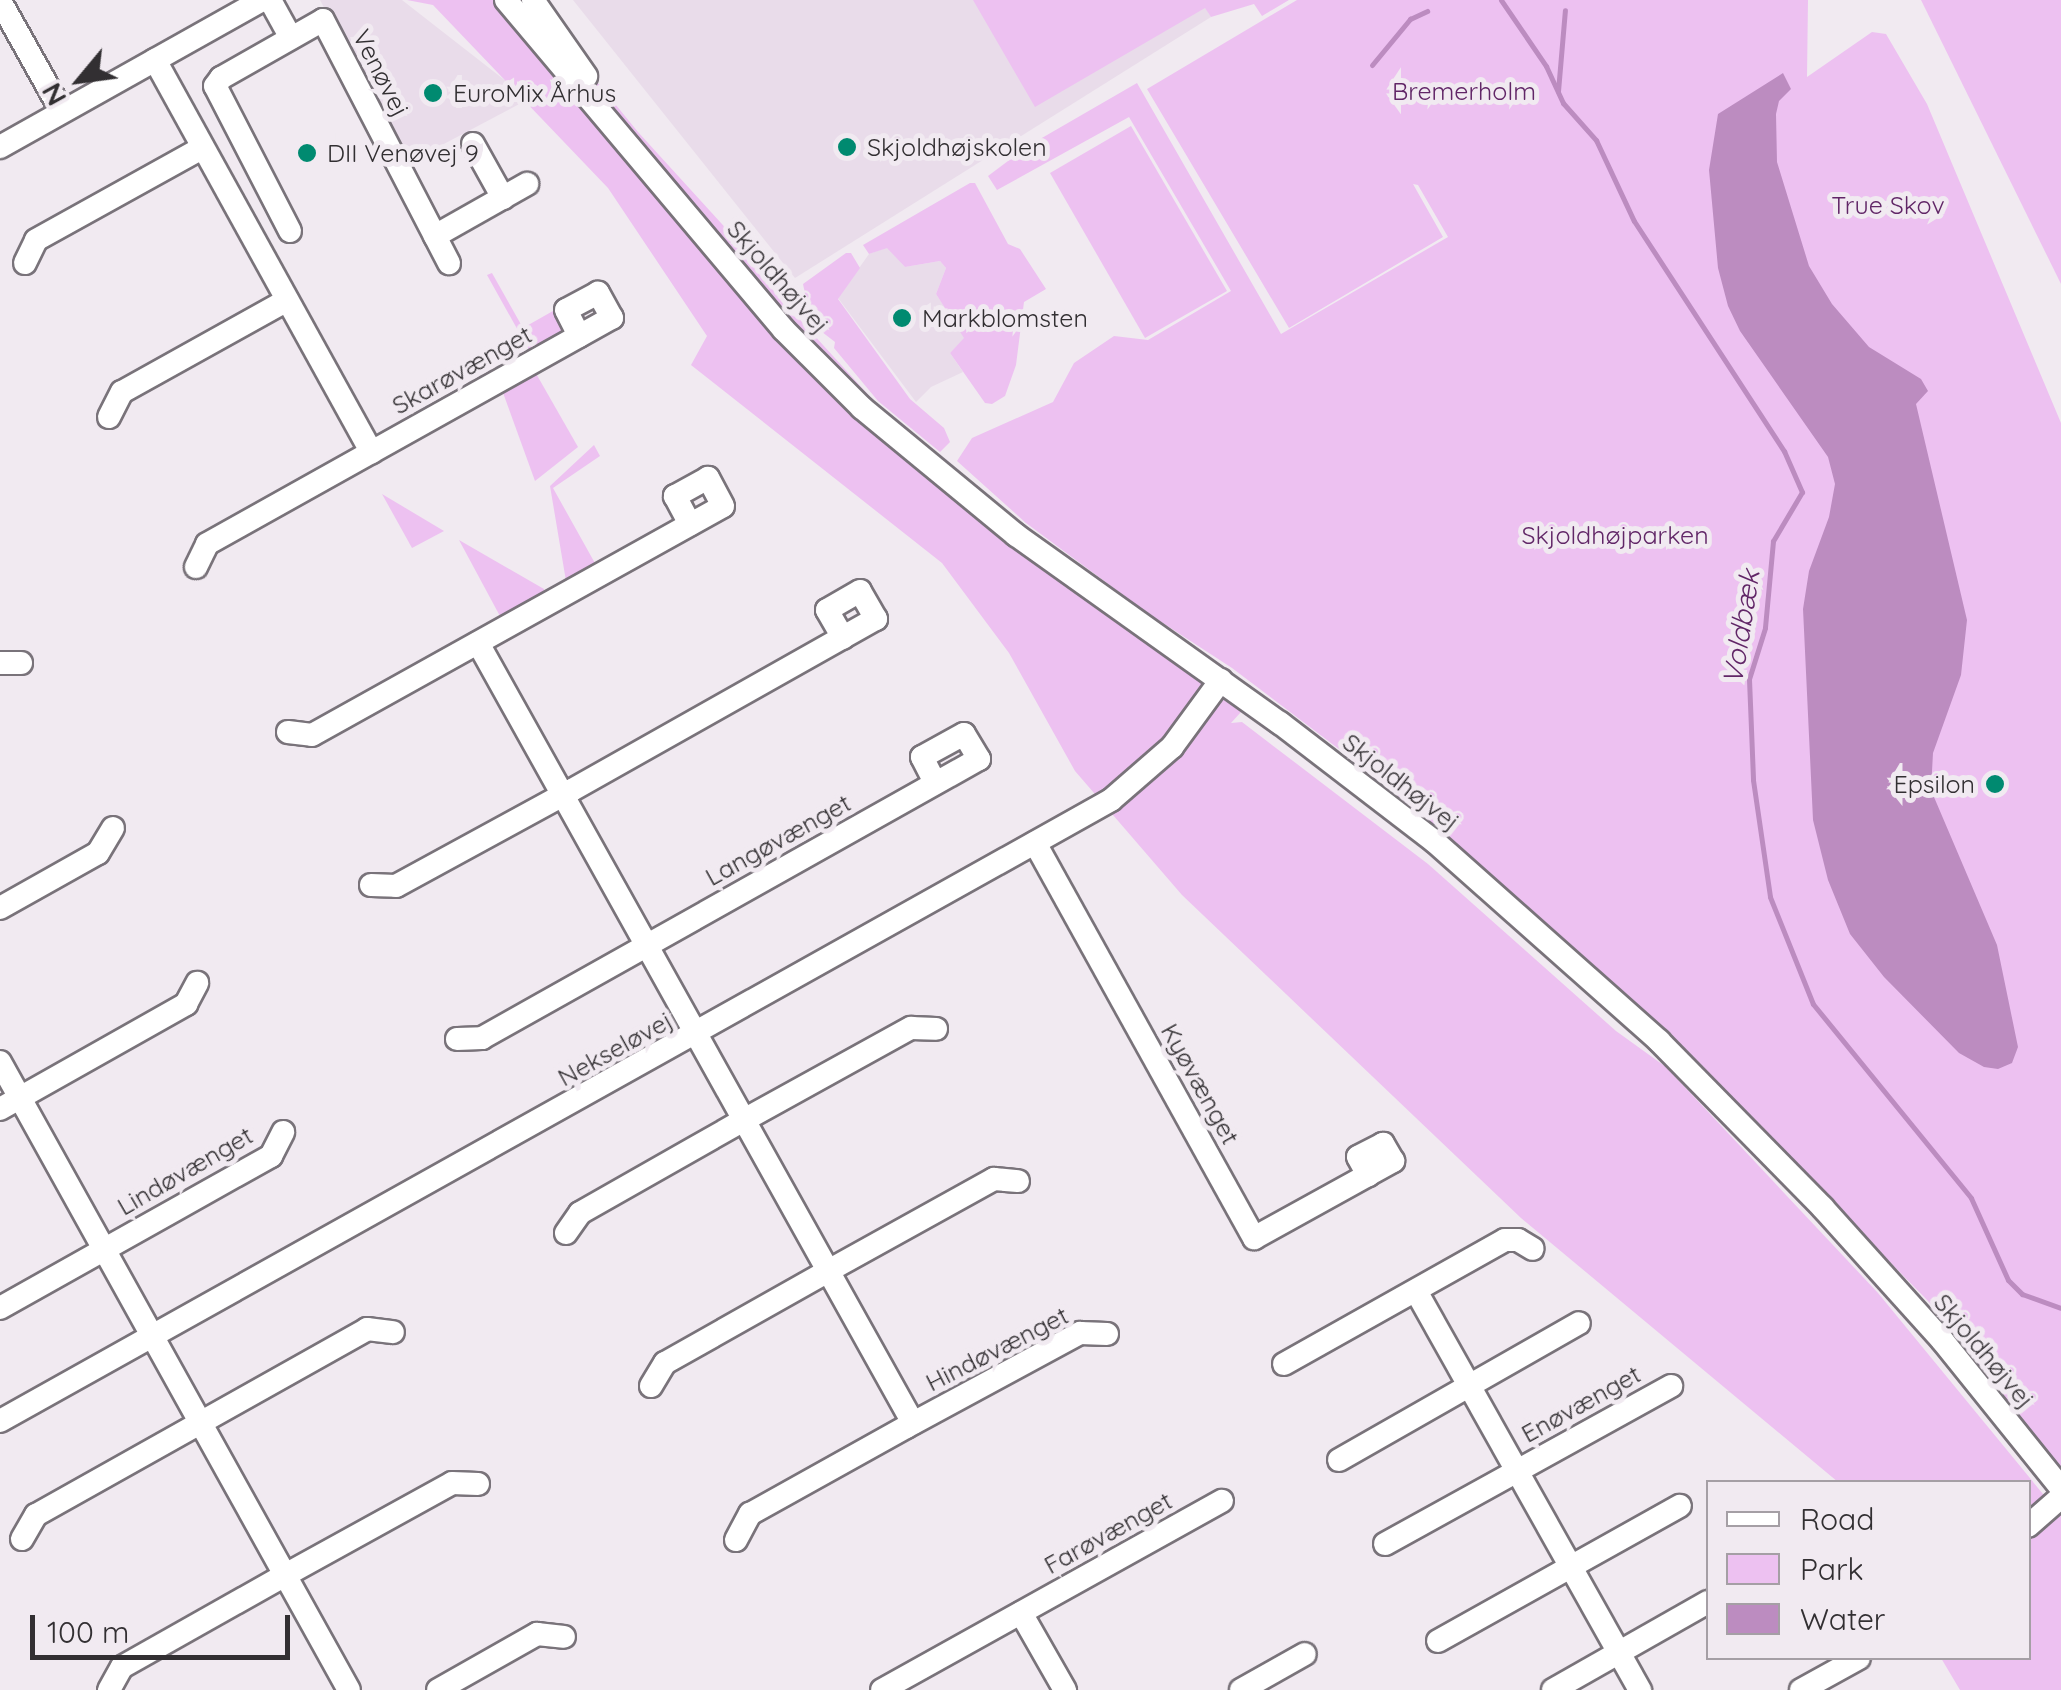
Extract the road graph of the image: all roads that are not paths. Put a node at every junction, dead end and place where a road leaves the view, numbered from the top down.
1 (262, 0) edge
2 (270, 0) edge
3 (506, 0) edge
4 (533, 0) edge
5 (0, 2) edge
6 (291, 38) junction
7 (155, 60) junction
8 (62, 112) junction
9 (473, 144) dead end
10 (0, 147) edge
11 (202, 148) junction
12 (656, 178) junction
13 (528, 184) dead end
14 (503, 198) junction
15 (290, 231) dead end
16 (434, 236) junction
17 (25, 262) dead end
18 (448, 262) dead end
19 (286, 300) junction
20 (579, 336) dead end
21 (109, 417) dead end
22 (371, 452) junction
23 (690, 524) dead end
24 (196, 568) dead end
25 (843, 638) dead end
26 (478, 642) junction
27 (1221, 680) junction
28 (288, 732) dead end
29 (935, 783) dead end
30 (563, 795) junction
31 (113, 828) dead end
32 (1035, 843) junction
33 (371, 885) dead end
34 (0, 908) edge
35 (648, 945) junction
36 (197, 983) dead end
37 (936, 1029) dead end
38 (698, 1034) junction
39 (457, 1039) dead end
40 (0, 1062) edge
41 (10, 1103) edge
42 (744, 1120) junction
43 (283, 1132) dead end
44 (1368, 1176) dead end
45 (1018, 1181) dead end
46 (566, 1233) dead end
47 (105, 1249) junction
48 (1533, 1250) dead end
49 (828, 1271) junction
50 (1416, 1291) junction
51 (0, 1308) edge
52 (1578, 1323) dead end
53 (393, 1332) dead end
54 (1107, 1334) dead end
55 (154, 1335) junction
56 (1284, 1364) dead end
57 (1469, 1385) junction
58 (651, 1386) dead end
59 (1671, 1386) dead end
60 (0, 1421) edge
61 (202, 1422) junction
62 (914, 1423) junction
63 (1339, 1460) dead end
64 (1517, 1471) junction
65 (478, 1484) dead end
66 (2061, 1488) edge
67 (2061, 1497) edge
68 (1222, 1500) dead end
69 (1680, 1506) dead end
70 (2031, 1523) edge
71 (22, 1538) dead end
72 (736, 1540) dead end
73 (1385, 1544) dead end
74 (1571, 1566) junction
75 (286, 1574) junction
76 (1706, 1603) edge
77 (1021, 1613) junction
78 (564, 1637) dead end
79 (1438, 1641) dead end
80 (1619, 1652) junction
81 (1305, 1654) dead end
82 (1855, 1660) edge
83 (109, 1690) edge
84 (350, 1690) edge
85 (438, 1690) edge
86 (882, 1690) edge
87 (1065, 1690) edge
88 (1240, 1690) edge
89 (1553, 1690) edge
90 (1640, 1690) edge
91 (1801, 1690) edge

1 - 7 street
2 - 6 street
3 - 12 street, Skjoldhøjvej
4 - 12 street, Skjoldhøjvej
5 - 8 street
6 - 15 street, Venøvej
6 - 16 street, Venøvej
7 - 8 street
7 - 11 street
8 - 10 street
9 - 14 street
11 - 17 street
11 - 19 street
12 - 27 street, Skjoldhøjvej
13 - 14 street
14 - 16 street
16 - 18 street, Venøvej
19 - 21 street
19 - 22 street
20 - 22 street, Skarøvænget
22 - 24 street, Skarøvænget
23 - 26 street
25 - 30 street
26 - 28 street
26 - 30 street
27 - 32 street, Nekseløvej
27 - 66 street, Skjoldhøjvej
29 - 35 street, Langøvænget
30 - 33 street
30 - 35 street
31 - 34 street
32 - 38 street, Nekseløvej
32 - 44 street, Kyøvænget
35 - 38 street
35 - 39 street, Langøvænget
36 - 41 street
37 - 42 street
38 - 42 street, Hindøvænget
38 - 55 street, Nekseløvej
40 - 41 street, Lindøvænget
41 - 47 street, Lindøvænget
42 - 46 street
42 - 49 street, Hindøvænget
43 - 47 street, Lindøvænget
45 - 49 street
47 - 51 street, Lindøvænget
47 - 55 street, Lindøvænget
48 - 50 street
49 - 58 street
49 - 62 street, Hindøvænget
50 - 56 street
50 - 57 street, Enøvænget
52 - 57 street
53 - 61 street
54 - 62 street, Hindøvænget
55 - 60 street, Nekseløvej
55 - 61 street, Lindøvænget
57 - 63 street
57 - 64 street, Enøvænget
59 - 64 street, Enøvænget
61 - 71 street
61 - 75 street, Lindøvænget
62 - 72 street, Hindøvænget
64 - 73 street, Enøvænget
64 - 74 street, Enøvænget
65 - 75 street
67 - 70 street
68 - 77 street, Farøvænget
69 - 74 street
74 - 79 street
74 - 80 street, Enøvænget
75 - 83 street
75 - 84 street, Lindøvænget
76 - 80 street
77 - 86 street, Farøvænget
77 - 87 street
78 - 85 street
80 - 89 street
80 - 90 street, Enøvænget
81 - 88 street
82 - 91 street

